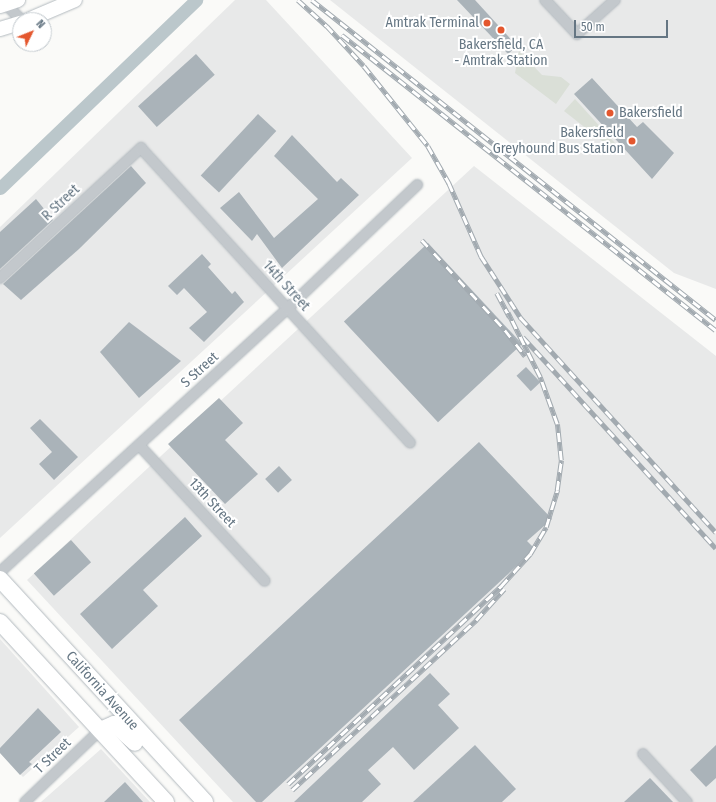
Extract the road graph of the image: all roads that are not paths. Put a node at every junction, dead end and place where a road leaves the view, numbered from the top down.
1 (74, 0) edge
2 (545, 0) edge
3 (615, 0) edge
4 (5, 4) edge
5 (14, 12) edge
6 (46, 12) edge
7 (12, 25) edge
8 (0, 29) edge
9 (141, 148) joint
10 (417, 185) dead end
11 (0, 278) edge
12 (287, 309) junction
13 (410, 443) dead end
14 (139, 444) junction
15 (0, 572) edge
16 (0, 579) edge
17 (265, 581) dead end
18 (0, 622) edge
19 (100, 730) junction
20 (643, 754) dead end
21 (164, 758) junction
22 (25, 802) edge
23 (166, 802) edge
24 (205, 802) edge
25 (687, 802) edge

1 - 6 street
2 - 3 street
4 - 5 street
7 - 8 street
9 - 11 street, R Street
9 - 12 street, 14th Street
10 - 12 street, S Street
12 - 13 street, 14th Street
12 - 14 street, S Street
14 - 15 street, S Street
14 - 17 street, 13th Street
16 - 21 main road, California Avenue
18 - 19 main road, California Avenue
19 - 21 main road
19 - 22 street, T Street
19 - 23 main road, California Avenue
20 - 25 street
21 - 24 main road, California Avenue

